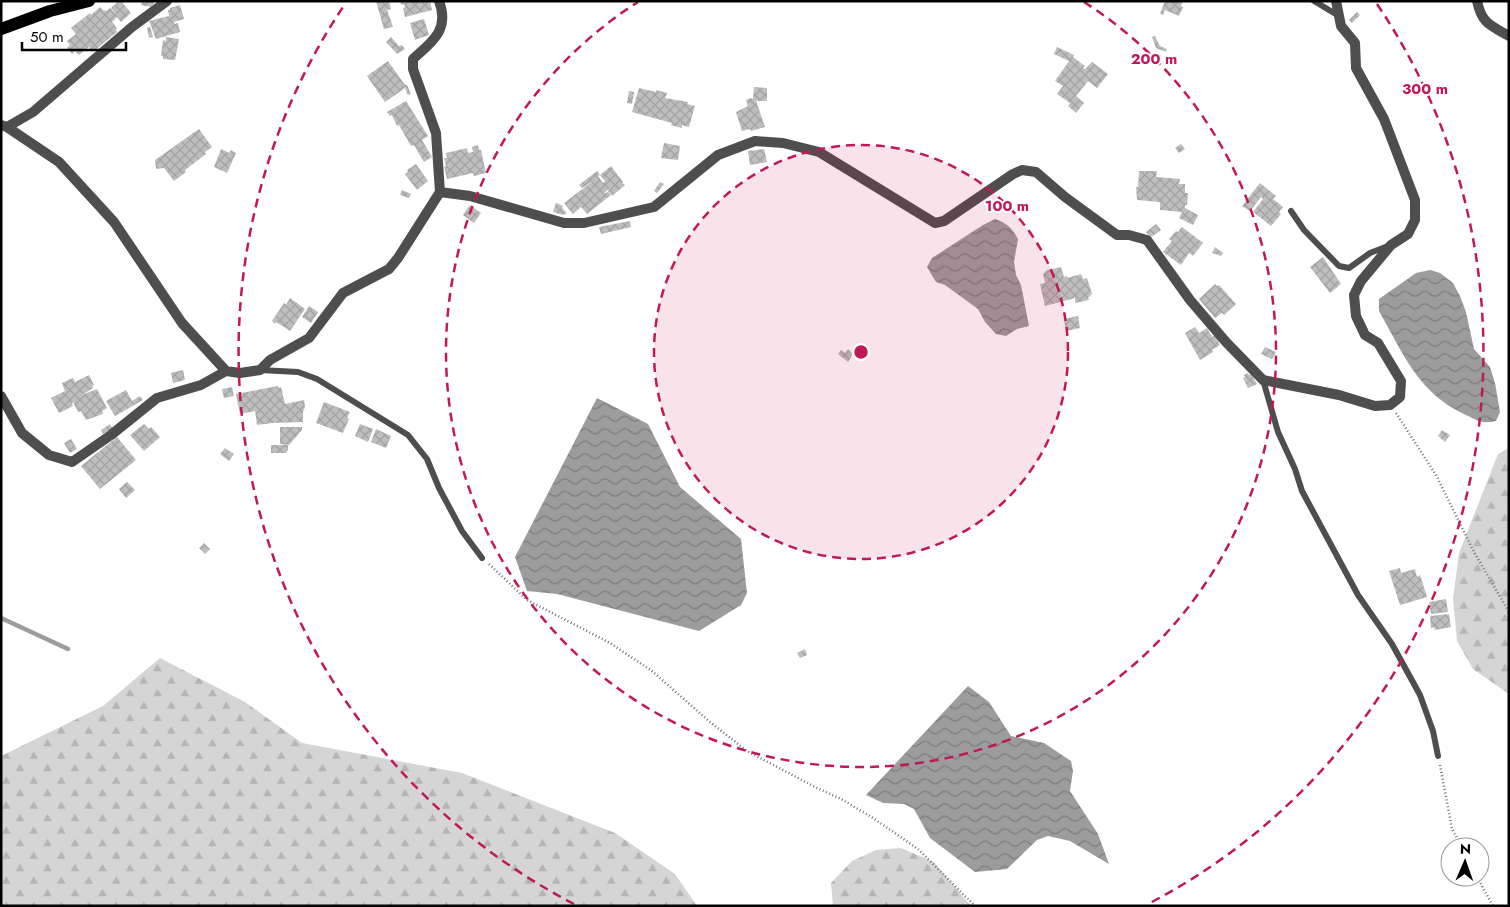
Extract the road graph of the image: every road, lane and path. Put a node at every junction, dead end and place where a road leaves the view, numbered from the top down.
1 (88, 1) edge
2 (167, 1) edge
3 (439, 1) edge
4 (1314, 1) edge
5 (1336, 1) edge
6 (1477, 1) edge
7 (1339, 16) junction
8 (1, 29) edge
9 (1509, 36) edge
10 (4, 126) edge
11 (440, 192) junction
12 (1291, 211) dead end
13 (1391, 246) junction
14 (260, 370) junction
15 (226, 371) junction
16 (1263, 380) junction
17 (1, 396) edge
18 (1390, 405) junction
19 (482, 558) joint
20 (1509, 612) edge
21 (1438, 756) joint
22 (1456, 837) edge
23 (1483, 887) edge
24 (975, 906) edge
25 (1493, 906) edge

1 - 8 main road
2 - 10 street
3 - 11 street
4 - 7 lane
5 - 7 street
6 - 9 street
7 - 13 street
10 - 15 street
11 - 14 street
11 - 16 street
12 - 13 lane
13 - 18 street
14 - 15 street
14 - 19 lane
15 - 17 street
16 - 18 street
16 - 21 lane
18 - 20 path
19 - 24 path
21 - 22 path
23 - 25 path

